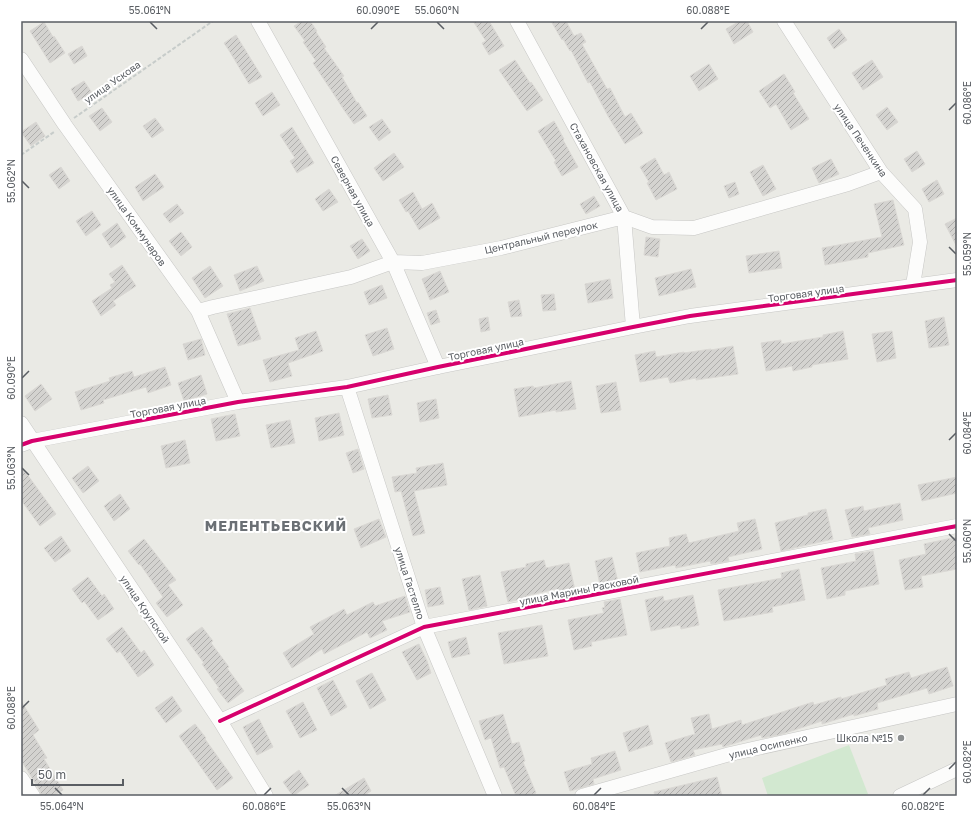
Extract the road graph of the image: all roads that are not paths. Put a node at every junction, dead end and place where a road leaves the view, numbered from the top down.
1 (258, 21) edge
2 (518, 21) edge
3 (784, 21) edge
4 (21, 59) edge
5 (881, 172) junction
6 (624, 217) junction
7 (393, 262) junction
8 (957, 280) edge
9 (913, 286) junction
10 (198, 311) junction
11 (633, 327) junction
12 (438, 367) junction
13 (347, 387) junction
14 (238, 402) junction
15 (21, 423) edge
16 (27, 443) edge
17 (957, 526) edge
18 (424, 627) junction
19 (957, 704) edge
20 (220, 721) junction
21 (957, 769) edge
22 (21, 778) edge
23 (33, 796) edge
24 (266, 796) edge
25 (495, 796) edge
26 (582, 796) edge
27 (900, 796) edge

1 - 7 street, Северная улица
2 - 6 street, Стахановская улица
3 - 5 street, улица Печенкина
4 - 10 street, улица Коммунаров
5 - 6 street
5 - 9 street, улица Печенкина
6 - 7 street, Центральный переулок
6 - 11 street, Стахановская улица
7 - 10 street, Центральный переулок
7 - 12 street, Северная улица
8 - 9 street, Торговая улица
9 - 11 street, Торговая улица
10 - 14 street, улица Коммунаров
11 - 12 street, Торговая улица
12 - 13 street, Торговая улица
13 - 14 street, Торговая улица
13 - 18 street, улица Гастелло
14 - 16 street, Торговая улица
15 - 16 street, улица Крупской
16 - 20 street, улица Крупской
17 - 18 street, улица Марины Расковой
18 - 20 street, улица Марины Расковой
18 - 25 street, улица Гастелло
19 - 26 street, улица Осипенко
20 - 24 street, улица Крупской
21 - 27 street
22 - 23 street

